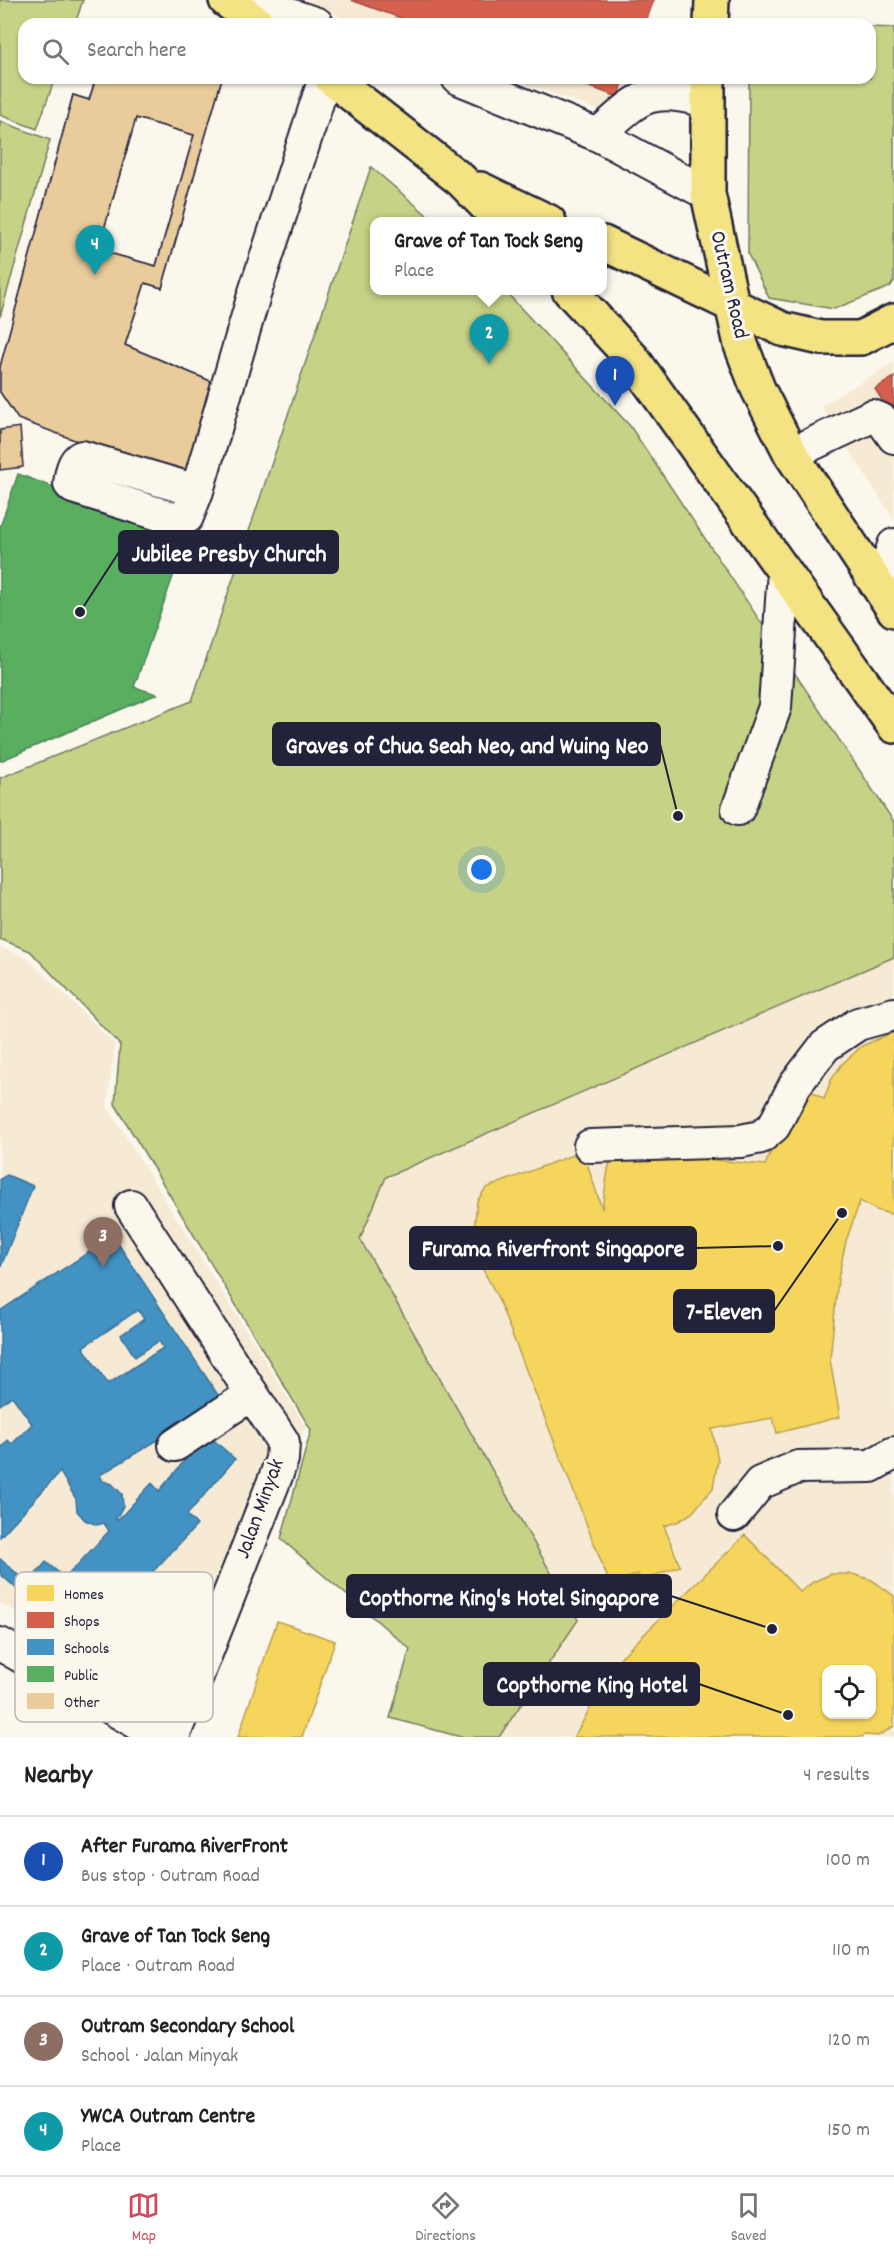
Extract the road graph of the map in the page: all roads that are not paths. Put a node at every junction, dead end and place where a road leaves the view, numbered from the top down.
1 (226, 0) edge
2 (246, 0) edge
3 (712, 0) edge
4 (250, 18) edge
5 (299, 18) edge
6 (711, 18) edge
7 (322, 84) edge
8 (338, 84) edge
9 (473, 84) edge
10 (708, 90) edge
11 (598, 135) junction
12 (461, 180) junction
13 (708, 194) junction
14 (497, 217) edge
15 (539, 217) edge
16 (607, 245) edge
17 (573, 295) edge
18 (730, 302) junction
19 (894, 321) edge
20 (894, 438) edge
21 (791, 454) junction
22 (197, 491) dead end
23 (894, 545) edge
24 (784, 570) junction
25 (887, 599) edge
26 (894, 726) edge
27 (738, 809) dead end
28 (894, 1014) edge
29 (590, 1146) dead end
30 (131, 1206) dead end
31 (252, 1394) junction
32 (175, 1445) dead end
33 (894, 1453) edge
34 (734, 1515) dead end
35 (213, 1635) edge
36 (0, 1644) edge
37 (15, 1653) edge
38 (136, 1722) edge
39 (179, 1722) edge
40 (162, 1737) edge
41 (173, 1737) edge

1 - 4 main road
2 - 5 street
3 - 6 main road
7 - 22 street
8 - 12 main road
9 - 11 street
10 - 11 street
10 - 13 main road, Outram Road
11 - 13 street
12 - 14 main road
12 - 15 main road
13 - 18 main road, Outram Road
16 - 18 main road
17 - 24 main road
18 - 19 main road
18 - 21 main road, Outram Road
20 - 21 street
21 - 25 main road, Outram Road
23 - 25 street
24 - 26 main road
24 - 27 street
28 - 29 street
30 - 31 street, Jalan Minyak
31 - 32 street
31 - 35 street, Jalan Minyak
33 - 34 street
36 - 37 street
38 - 40 street
39 - 41 street, Jalan Minyak

